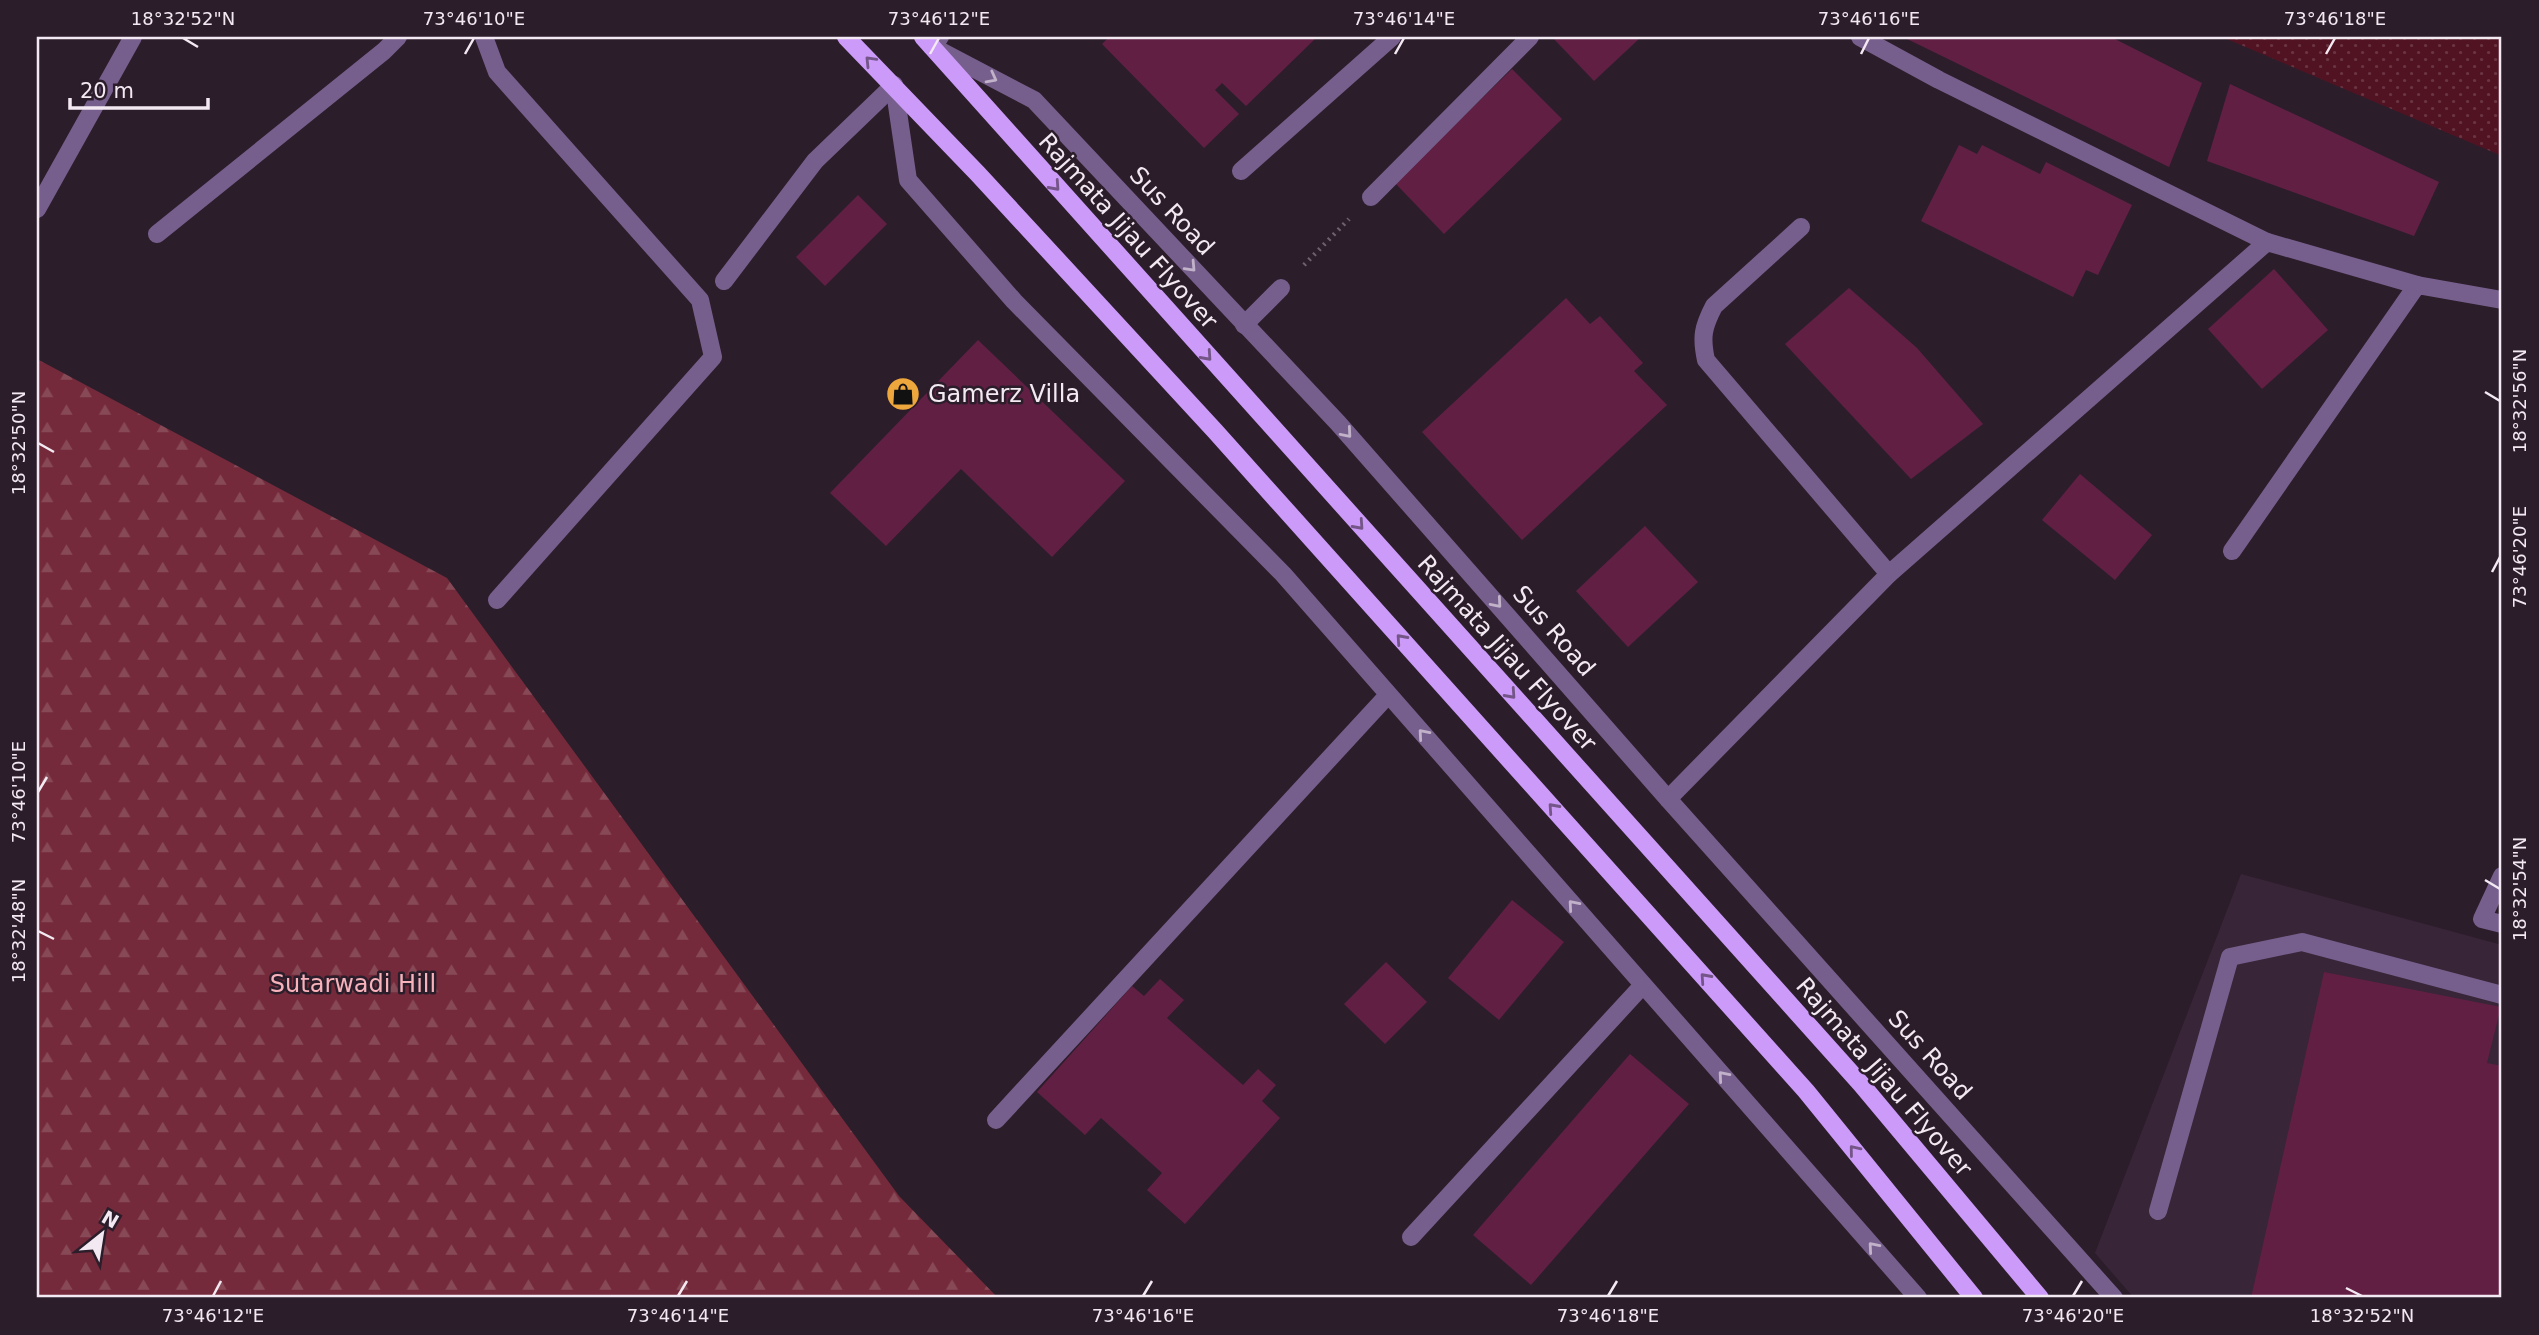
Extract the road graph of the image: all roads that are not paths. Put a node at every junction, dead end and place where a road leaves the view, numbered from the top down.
1 (134, 37) edge
2 (398, 37) edge
3 (484, 37) edge
4 (846, 37) edge
5 (1392, 37) edge
6 (1530, 37) edge
7 (1860, 37) edge
8 (932, 40) edge
9 (894, 85) junction
10 (1241, 171) dead end
11 (1371, 197) road end
12 (37, 209) edge
13 (1801, 228) dead end
14 (157, 234) dead end
15 (2267, 242) junction
16 (723, 281) dead end
17 (2417, 285) junction
18 (1281, 288) road end
19 (2502, 300) edge
20 (1244, 325) junction
21 (2232, 551) dead end
22 (1889, 574) junction
23 (498, 600) dead end
24 (1388, 695) junction
25 (1668, 799) junction
26 (2502, 876) edge
27 (2502, 923) edge
28 (1643, 985) junction
29 (2502, 995) edge
30 (996, 1120) dead end
31 (2158, 1211) dead end
32 (1411, 1237) dead end
33 (1918, 1298) edge
34 (1973, 1298) edge
35 (2040, 1298) edge
36 (2114, 1298) edge

1 - 12 street
2 - 14 street
3 - 23 street
9 -> 4 main road
5 - 10 street
6 - 11 street
7 - 15 street
8 -> 20 street, Sus Road
8 -> 35 main road, Rajmata Jijau Flyover
9 - 16 street
9 - 24 street
34 -> 9 main road
13 - 22 street
15 - 17 street
15 - 22 street
17 - 19 street
17 - 21 street
18 - 20 street
20 -> 25 street, Sus Road
22 - 25 street
28 -> 24 street
24 - 30 street
25 - 36 street, Sus Road
26 - 27 street
28 - 32 street
33 -> 28 street
29 - 31 street

